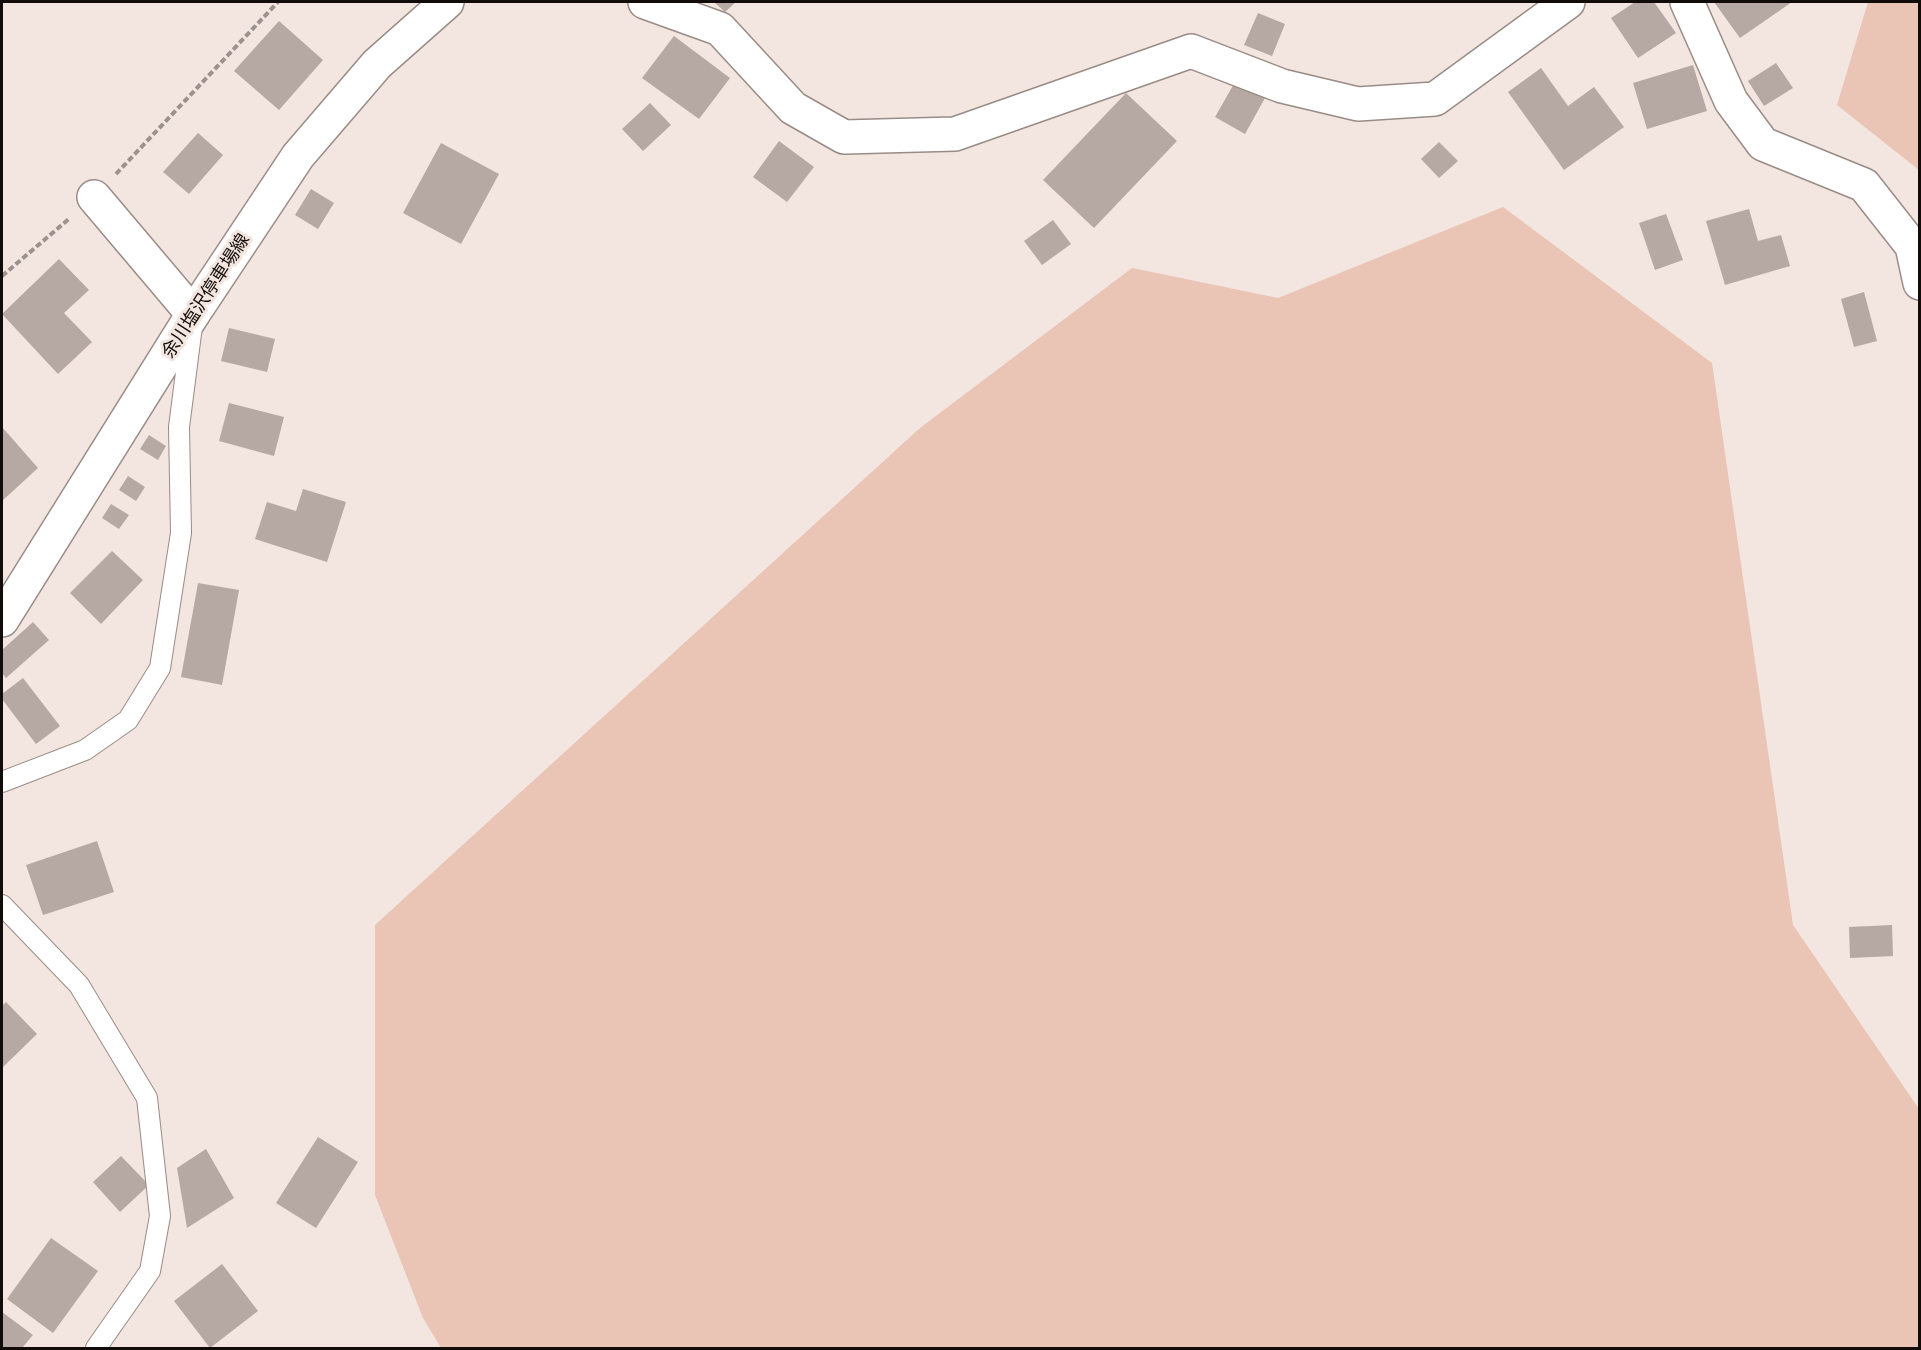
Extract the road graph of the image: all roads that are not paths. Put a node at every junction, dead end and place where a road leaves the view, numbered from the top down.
1 (447, 2) edge
2 (645, 2) edge
3 (1568, 2) edge
4 (1687, 2) edge
5 (94, 197) road end
6 (1920, 283) edge
7 (193, 314) junction
8 (2, 620) edge
9 (2, 783) edge
10 (2, 905) edge
11 (96, 1348) edge

1 - 7 street, 余川塩沢停車場線
2 - 3 street
4 - 6 street
5 - 7 street
7 - 8 street, 余川塩沢停車場線
7 - 9 lane
10 - 11 lane

